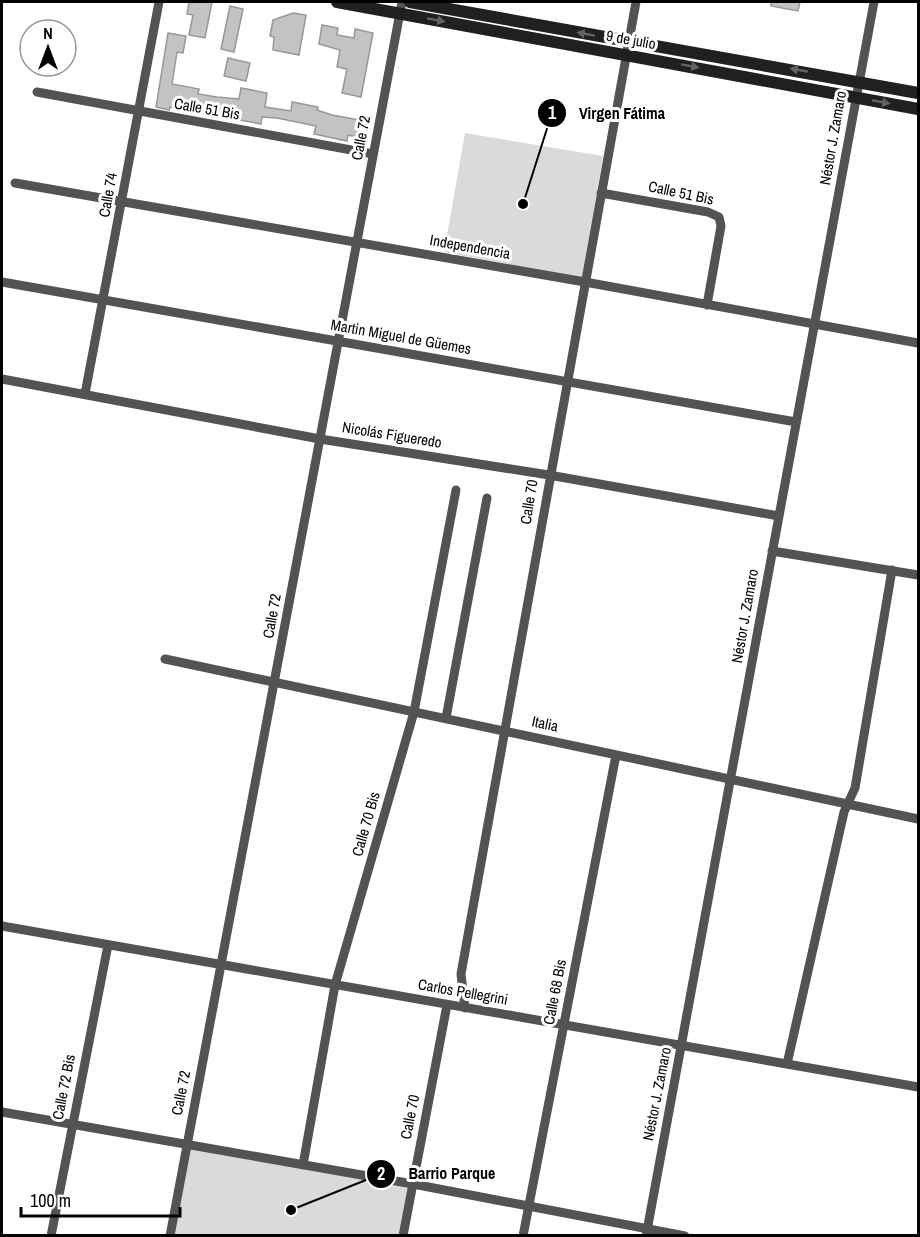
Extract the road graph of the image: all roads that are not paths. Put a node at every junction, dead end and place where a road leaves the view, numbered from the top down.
1 (159, 2) edge
2 (337, 2) edge
3 (410, 2) edge
4 (636, 2) edge
5 (874, 2) edge
6 (401, 7) edge
7 (628, 41) junction
8 (626, 54) junction
9 (859, 81) junction
10 (37, 92) dead end
11 (918, 93) edge
12 (856, 97) junction
13 (918, 109) edge
14 (138, 111) junction
15 (373, 154) junction
16 (15, 183) dead end
17 (601, 193) junction
18 (122, 202) junction
19 (357, 242) junction
20 (2, 282) edge
21 (585, 282) junction
22 (104, 300) junction
23 (707, 305) junction
24 (815, 323) junction
25 (338, 341) junction
26 (918, 343) edge
27 (2, 379) edge
28 (567, 380) junction
29 (85, 394) junction
30 (796, 422) junction
31 (320, 439) junction
32 (549, 475) junction
33 (456, 490) dead end
34 (487, 498) dead end
35 (779, 516) junction
36 (772, 551) junction
37 (892, 570) junction
38 (918, 575) edge
39 (165, 659) dead end
40 (276, 682) junction
41 (414, 712) junction
42 (446, 718) junction
43 (506, 731) junction
44 (616, 755) junction
45 (731, 779) junction
46 (848, 803) junction
47 (918, 819) edge
48 (2, 926) edge
49 (108, 945) junction
50 (221, 965) junction
51 (335, 985) junction
52 (447, 1005) junction
53 (465, 1008) junction
54 (563, 1026) junction
55 (681, 1046) junction
56 (787, 1064) junction
57 (918, 1087) edge
58 (2, 1112) edge
59 (72, 1125) junction
60 (187, 1145) junction
61 (303, 1165) junction
62 (413, 1184) junction
63 (529, 1205) junction
64 (646, 1232) edge
65 (51, 1236) edge
66 (170, 1236) edge
67 (403, 1236) edge
68 (523, 1236) edge
69 (685, 1236) edge

1 - 14 street, Calle 74
2 - 6 main road, 9 de julio
7 -> 3 main road, 9 de julio
4 - 7 street, Calle 70
5 - 9 street, Néstor J. Zamaro
6 -> 8 main road, 9 de julio
6 - 15 street, Calle 72
7 - 8 street, Calle 70
9 -> 7 main road, 9 de julio
8 -> 12 main road, 9 de julio
8 - 17 street, Calle 70
9 - 11 main road, 9 de julio
9 - 12 street, Néstor J. Zamaro
10 - 14 street, Calle 51 Bis
12 -> 13 main road, 9 de julio
12 - 24 street, Néstor J. Zamaro
14 - 15 street, Calle 51 Bis
14 - 18 street, Calle 74
15 - 19 street, Calle 72
16 - 18 street, Independencia
17 - 21 street, Calle 70
17 - 23 street, Calle 51 Bis
18 - 19 street, Independencia
18 - 22 street, Calle 74
19 - 21 street, Independencia
19 - 25 street, Calle 72
20 - 22 street, Martin Miguel de Güemes
21 - 23 street, Independencia
21 - 28 street, Calle 70
22 - 25 street, Martin Miguel de Güemes
22 - 29 street, Calle 74
23 - 24 street, Independencia
24 - 26 street, Independencia
24 - 30 street, Néstor J. Zamaro
25 - 28 street, Martin Miguel de Güemes
25 - 31 street, Calle 72
27 - 29 street, Nicolás Figueredo
28 - 30 street, Martin Miguel de Güemes
28 - 32 street, Calle 70
29 - 31 street, Nicolás Figueredo
30 - 35 street, Néstor J. Zamaro
31 - 32 street, Nicolás Figueredo
31 - 40 street, Calle 72
32 - 35 street, Nicolás Figueredo
32 - 43 street, Calle 70
33 - 41 street, Calle 70 Bis
34 - 42 street
35 - 36 street, Néstor J. Zamaro
36 - 37 street
36 - 45 street, Néstor J. Zamaro
37 - 38 street
37 - 46 street
39 - 40 street, Italia
40 - 41 street, Italia
40 - 50 street, Calle 72
41 - 42 street, Italia
41 - 51 street, Calle 70 Bis
42 - 43 street, Italia
43 - 44 street, Italia
43 - 53 street, Calle 70
44 - 45 street, Italia
44 - 54 street, Calle 68 Bis
45 - 46 street, Italia
45 - 55 street, Néstor J. Zamaro
46 - 47 street, Italia
46 - 56 street
48 - 49 street, Carlos Pellegrini
49 - 50 street, Carlos Pellegrini
49 - 59 street, Calle 72 Bis
50 - 51 street, Carlos Pellegrini
50 - 60 street, Calle 72
51 - 52 street, Carlos Pellegrini
51 - 61 street, Calle 70 Bis
52 - 53 street, Carlos Pellegrini
52 - 62 street, Calle 70
53 - 54 street, Carlos Pellegrini
54 - 55 street, Carlos Pellegrini
54 - 63 street, Calle 68 Bis
55 - 56 street, Carlos Pellegrini
55 - 64 street, Néstor J. Zamaro
56 - 57 street, Carlos Pellegrini
58 - 59 street
59 - 60 street
59 - 65 street, Calle 72 Bis
60 - 61 street
60 - 66 street, Calle 72
61 - 62 street
62 - 63 street
62 - 67 street, Calle 70
63 - 64 street
63 - 68 street, Calle 68 Bis
64 - 69 street

